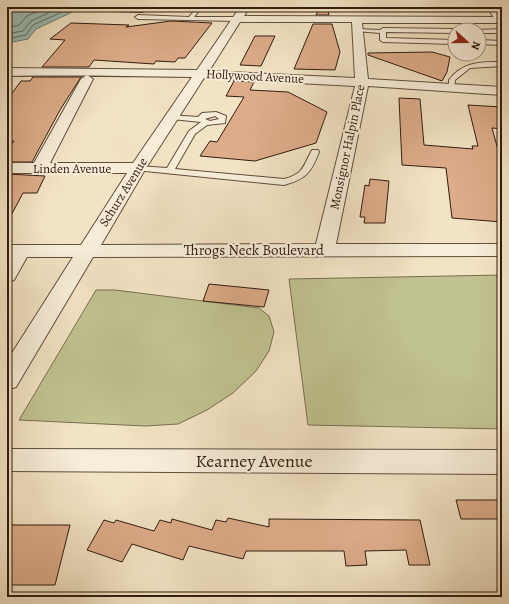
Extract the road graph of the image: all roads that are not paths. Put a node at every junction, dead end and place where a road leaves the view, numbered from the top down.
1 (200, 7) edge
2 (245, 7) edge
3 (492, 7) edge
4 (142, 11) dead end
5 (115, 13) edge
6 (138, 16) dead end
7 (192, 17) junction
8 (237, 19) junction
9 (502, 20) edge
10 (358, 25) junction
11 (447, 31) edge
12 (487, 31) edge
13 (502, 31) edge
14 (383, 32) junction
15 (447, 42) edge
16 (487, 42) edge
17 (502, 42) edge
18 (502, 64) edge
19 (7, 72) edge
20 (200, 73) junction
21 (87, 79) dead end
22 (362, 83) junction
23 (452, 88) junction
24 (502, 91) edge
25 (172, 117) junction
26 (315, 152) dead end
27 (7, 168) edge
28 (39, 168) junction
29 (138, 168) junction
30 (170, 170) junction
31 (325, 250) junction
32 (502, 250) edge
33 (14, 251) edge
34 (86, 251) junction
35 (7, 276) edge
36 (8, 379) edge
37 (7, 460) edge
38 (502, 462) edge

1 - 7 lane
2 - 8 street, Schurz Avenue
3 - 9 street
4 - 5 lane
6 - 7 lane
7 - 8 lane
8 - 10 street
8 - 20 street, Schurz Avenue
9 - 10 street
10 - 14 lane
10 - 22 street, Monsignor Halpin Place
11 - 14 lane
12 - 13 lane
14 - 15 lane
16 - 17 lane
18 - 23 lane
19 - 20 street, Hollywood Avenue
20 - 22 street, Hollywood Avenue
20 - 25 street, Schurz Avenue
21 - 28 street
22 - 23 street, Hollywood Avenue
22 - 31 street, Monsignor Halpin Place
23 - 24 street, Hollywood Avenue
25 - 29 street, Schurz Avenue
25 - 30 lane
26 - 30 lane
27 - 28 street, Linden Avenue
28 - 29 street, Linden Avenue
29 - 30 lane
29 - 34 street, Schurz Avenue
31 - 32 street, Throgs Neck Boulevard
31 - 34 street, Throgs Neck Boulevard
33 - 34 street, Throgs Neck Boulevard
33 - 35 street
34 - 36 street, Schurz Avenue
37 - 38 street, Kearney Avenue

